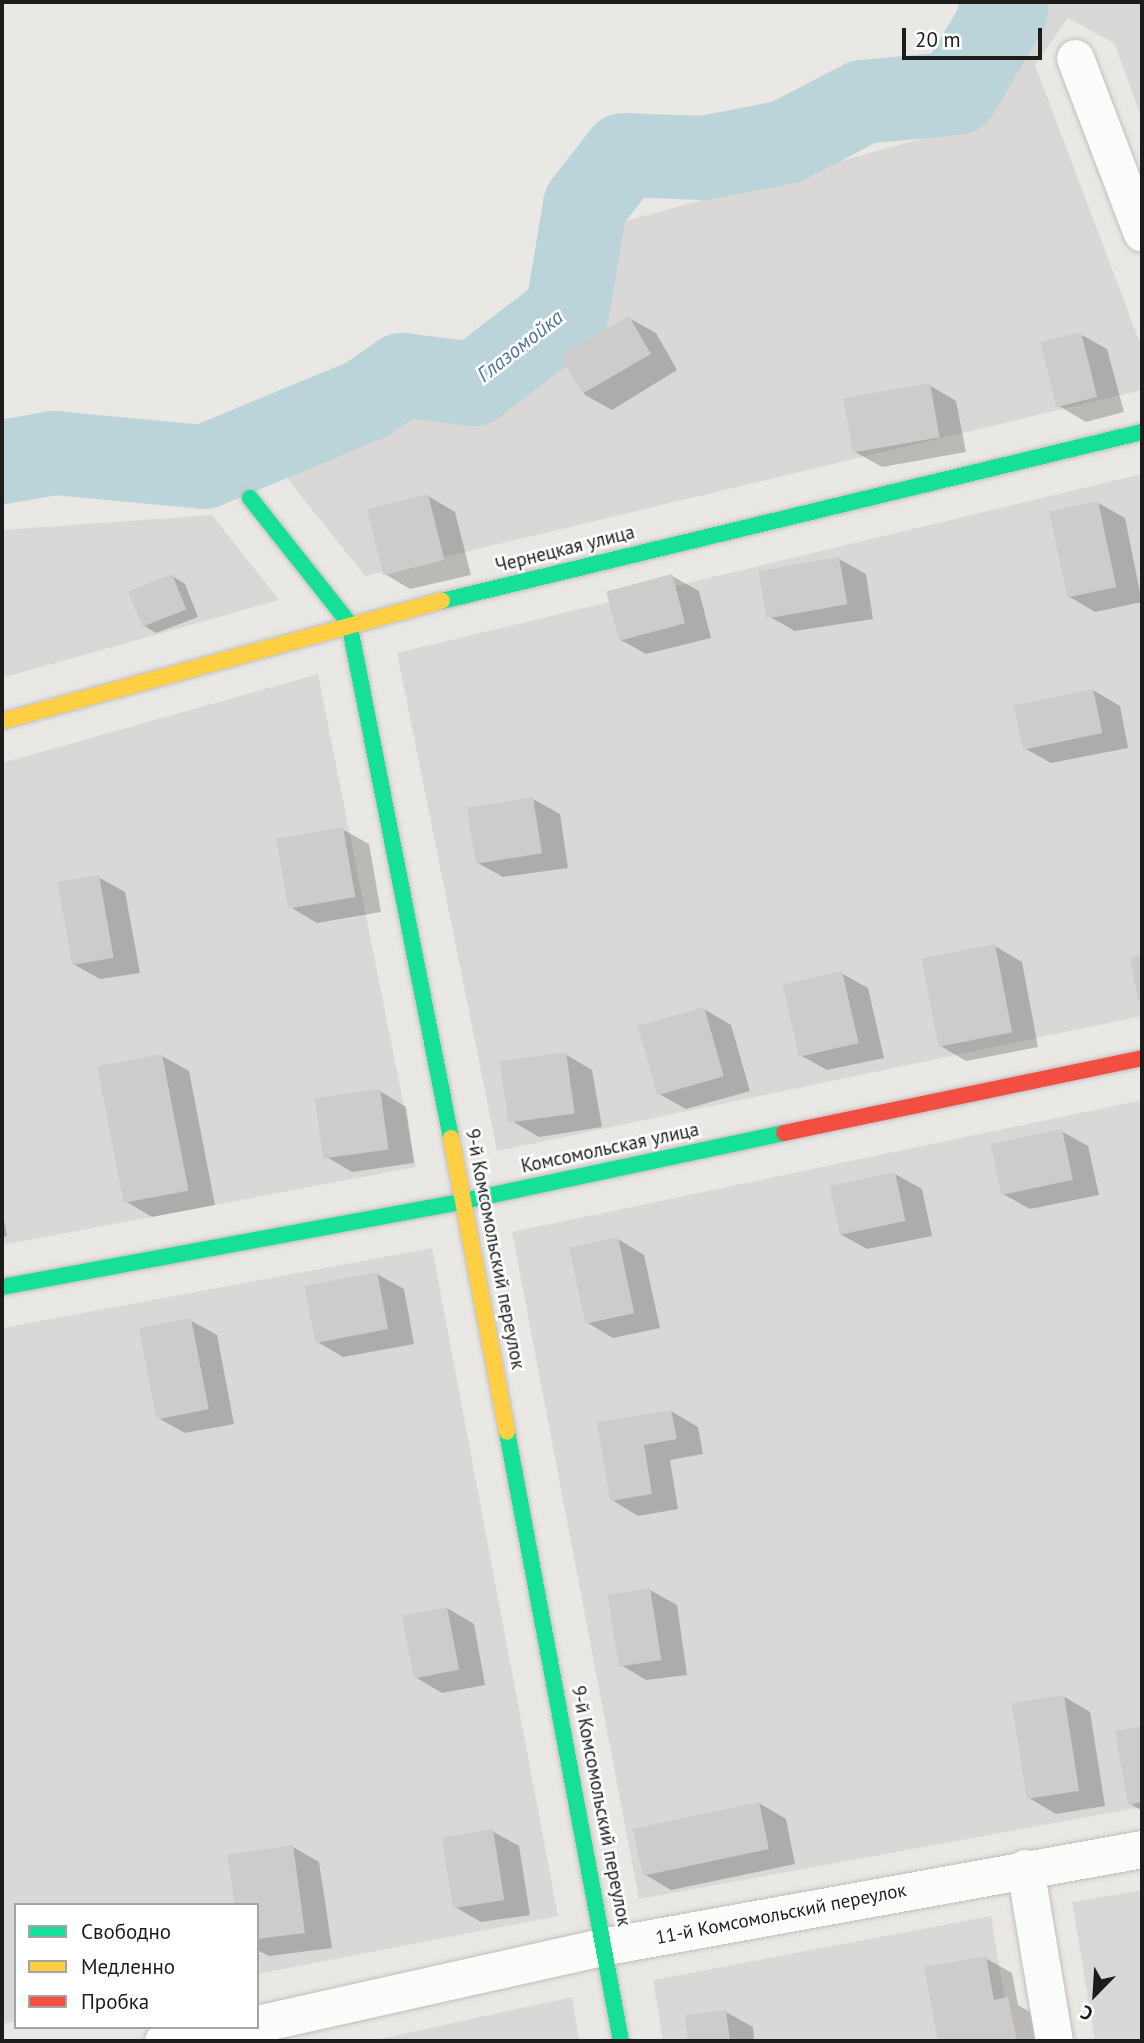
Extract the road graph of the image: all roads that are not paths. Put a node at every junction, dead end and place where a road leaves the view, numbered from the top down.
1 (1075, 58) dead end
2 (1142, 233) edge
3 (1142, 432) edge
4 (250, 498) dead end
5 (349, 623) junction
6 (2, 721) edge
7 (1142, 1058) edge
8 (464, 1200) junction
9 (2, 1287) edge
10 (1142, 1849) edge
11 (1025, 1868) junction
12 (607, 1947) junction
13 (259, 2025) edge
14 (237, 2029) edge
15 (163, 2041) edge
16 (621, 2041) edge
17 (1054, 2041) edge

1 - 2 street
3 - 5 street, Чернецкая улица
4 - 5 street, 9-й Комсомольский переулок
5 - 6 street, Чернецкая улица
5 - 8 street, 9-й Комсомольский переулок
7 - 8 street, Комсомольская улица
8 - 9 street, Комсомольская улица
8 - 12 street, 9-й Комсомольский переулок
10 - 11 street, 11-й Комсомольский переулок
11 - 12 street, 11-й Комсомольский переулок
11 - 17 street
12 - 13 street, 11-й Комсомольский переулок
12 - 16 street, 9-й Комсомольский переулок
14 - 15 street

